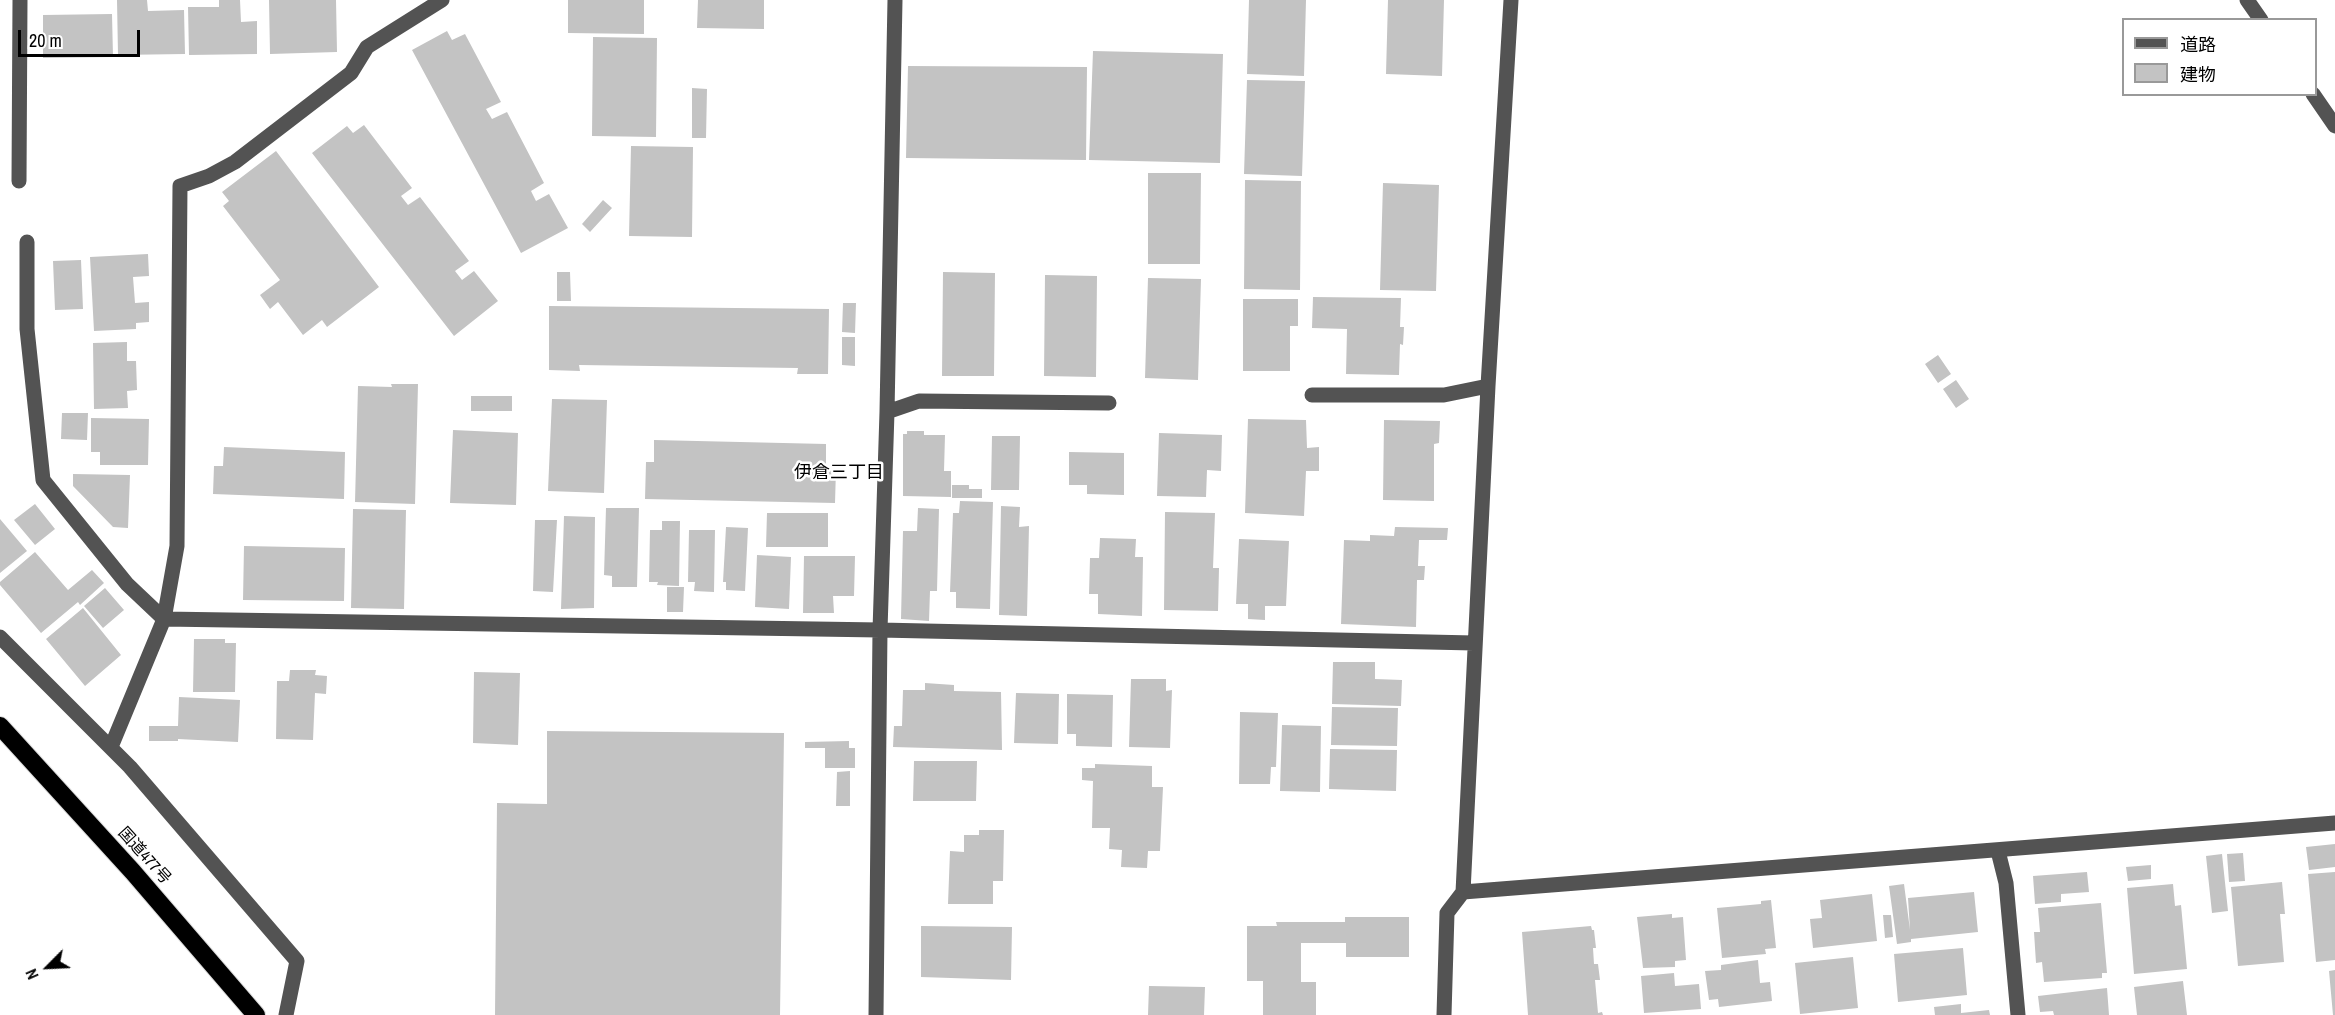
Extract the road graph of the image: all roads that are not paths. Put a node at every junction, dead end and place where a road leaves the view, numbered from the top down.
1 (20, 0) edge
2 (442, 0) edge
3 (895, 0) edge
4 (1511, 0) edge
5 (2247, 0) edge
6 (2260, 18) edge
7 (2314, 96) edge
8 (2335, 126) edge
9 (19, 181) dead end
10 (27, 242) dead end
11 (1488, 386) junction
12 (1312, 394) dead end
13 (1109, 403) dead end
14 (887, 411) junction
15 (164, 619) junction
16 (880, 630) junction
17 (0, 637) edge
18 (1474, 643) junction
19 (0, 726) edge
20 (111, 747) junction
21 (2335, 823) edge
22 (1998, 851) junction
23 (1464, 892) junction
24 (256, 1015) edge
25 (286, 1015) edge
26 (876, 1015) edge
27 (1444, 1015) edge
28 (2018, 1015) edge

1 - 9 street
2 - 15 street
3 - 14 street
4 - 11 street
5 - 6 street
7 - 8 street
10 - 15 street
11 - 12 street
11 - 18 street
13 - 14 street
14 - 16 street
15 - 16 street
15 - 20 street
16 - 18 street
16 - 26 street
17 - 20 street
18 - 23 street
19 - 24 highway, 国道477号
20 - 25 street
21 - 22 street
22 - 23 street
22 - 28 street
23 - 27 street

